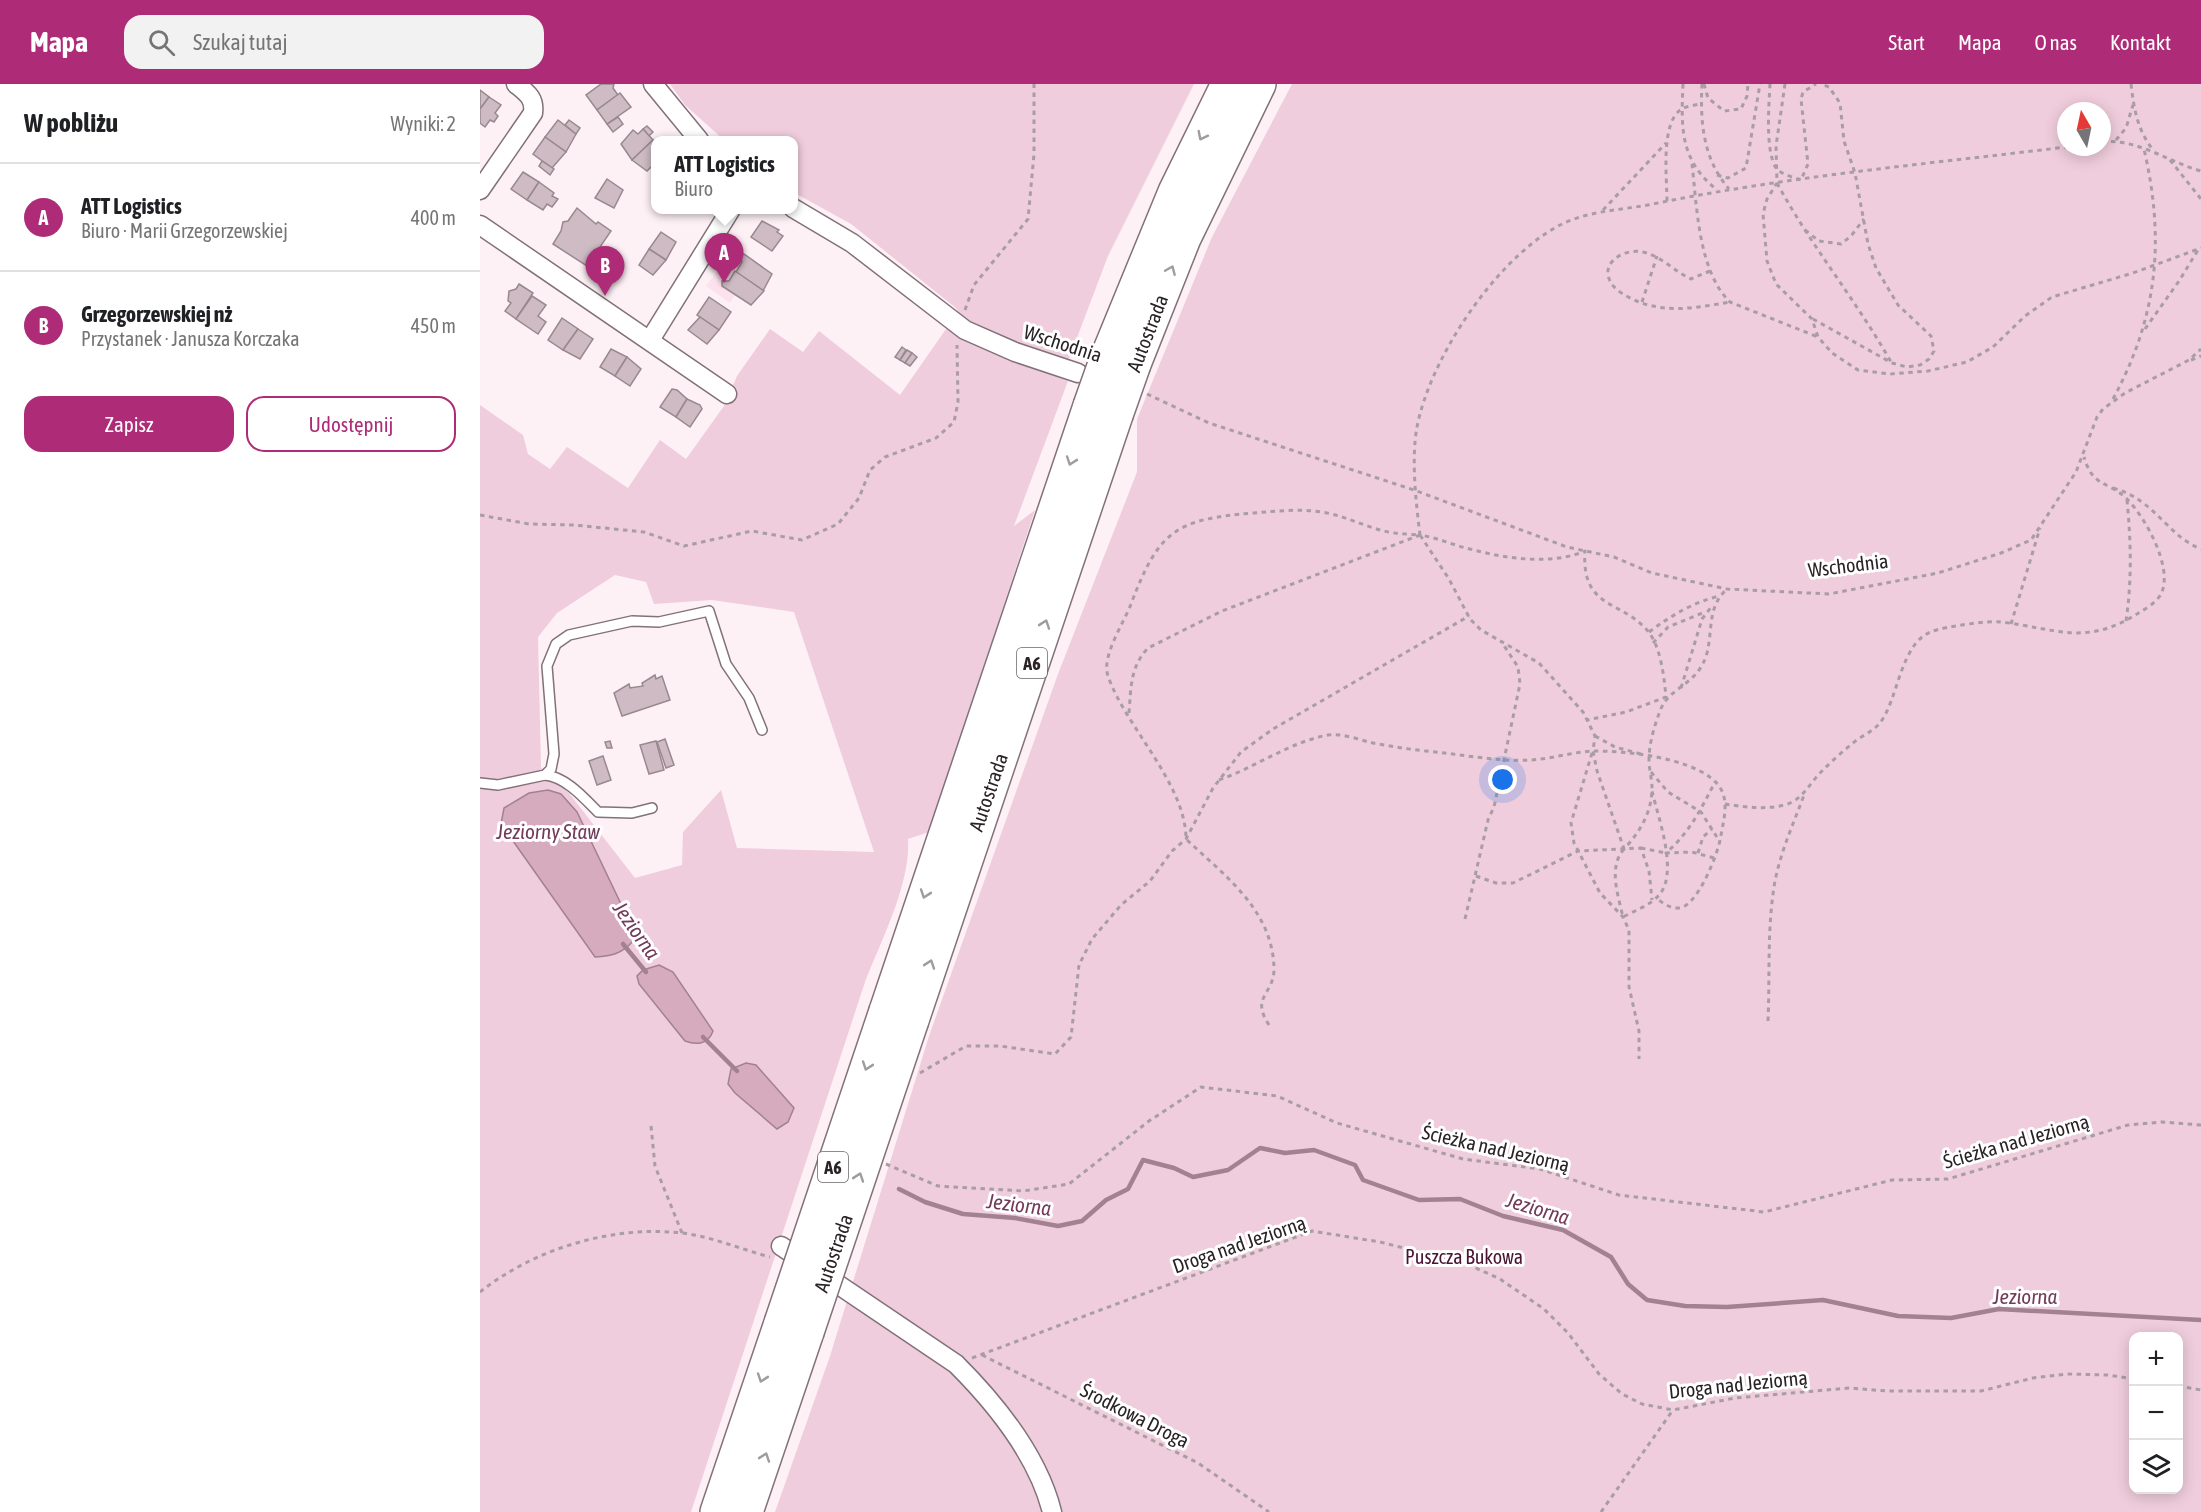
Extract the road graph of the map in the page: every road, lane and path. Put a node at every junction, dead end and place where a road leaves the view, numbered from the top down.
1 (516, 84) edge
2 (653, 84) edge
3 (1034, 84) edge
4 (1228, 84) edge
5 (1259, 84) edge
6 (1683, 84) edge
7 (1703, 84) edge
8 (1748, 84) edge
9 (1760, 84) edge
10 (1770, 84) edge
11 (1785, 84) edge
12 (1816, 84) edge
13 (1821, 84) edge
14 (2131, 84) edge
15 (1701, 104) junction
16 (2133, 104) junction
17 (1682, 109) junction
18 (695, 136) edge
19 (1668, 141) junction
20 (2111, 141) edge
21 (2116, 141) junction
22 (2057, 148) edge
23 (2144, 149) junction
24 (2154, 152) junction
25 (2169, 158) junction
26 (1692, 164) junction
27 (1777, 169) junction
28 (2201, 171) edge
29 (1856, 173) junction
30 (1717, 175) junction
31 (1801, 180) junction
32 (1777, 183) junction
33 (1729, 189) junction
34 (480, 190) edge
35 (1717, 190) junction
36 (1696, 195) junction
37 (2201, 199) edge
38 (1667, 201) junction
39 (798, 211) edge
40 (1601, 211) junction
41 (729, 214) edge
42 (1864, 219) junction
43 (480, 225) edge
44 (1801, 228) junction
45 (2200, 248) edge
46 (1657, 256) junction
47 (2153, 265) junction
48 (1710, 271) junction
49 (1642, 302) junction
50 (1730, 302) junction
51 (961, 317) dead end
52 (1812, 319) junction
53 (2144, 330) junction
54 (957, 338) dead end
55 (1818, 338) junction
56 (650, 340) junction
57 (2201, 349) edge
58 (2201, 356) edge
59 (2189, 360) junction
60 (1892, 363) junction
61 (1127, 370) junction
62 (1078, 373) dead end
63 (727, 394) dead end
64 (2112, 401) junction
65 (2083, 455) junction
66 (2109, 487) junction
67 (1414, 490) junction
68 (2127, 498) junction
69 (480, 515) edge
70 (2041, 524) junction
71 (1420, 535) junction
72 (2201, 549) edge
73 (1585, 551) junction
74 (1727, 589) junction
75 (1719, 596) junction
76 (1713, 604) junction
77 (1707, 612) junction
78 (1469, 616) junction
79 (1664, 621) junction
80 (2126, 621) junction
81 (2011, 624) junction
82 (1668, 627) junction
83 (1649, 632) junction
84 (1501, 640) junction
85 (1653, 643) junction
86 (1680, 690) junction
87 (1005, 698) junction
88 (1666, 698) junction
89 (1129, 714) junction
90 (1587, 720) junction
91 (762, 730) dead end
92 (1595, 736) junction
93 (1593, 752) junction
94 (1649, 757) junction
95 (989, 759) dead end
96 (1503, 759) junction
97 (980, 768) dead end
98 (1650, 771) junction
99 (545, 775) junction
100 (1219, 781) junction
101 (1715, 781) junction
102 (480, 783) edge
103 (1652, 789) junction
104 (972, 790) dead end
105 (1806, 790) junction
106 (975, 802) dead end
107 (1725, 804) junction
108 (652, 808) dead end
109 (1701, 812) junction
110 (1712, 829) junction
111 (1186, 839) junction
112 (1720, 842) junction
113 (1641, 848) junction
114 (1624, 849) junction
115 (1578, 851) junction
116 (1666, 853) junction
117 (1698, 853) junction
118 (952, 856) junction
119 (1714, 858) junction
120 (1476, 876) junction
121 (1654, 899) junction
122 (1623, 917) junction
123 (1465, 918) dead end
124 (1768, 1021) dead end
125 (1269, 1025) dead end
126 (1640, 1059) dead end
127 (912, 1077) dead end
128 (2201, 1125) edge
129 (651, 1126) dead end
130 (883, 1162) dead end
131 (682, 1233) junction
132 (780, 1253) joint
133 (480, 1292) edge
134 (794, 1327) junction
135 (982, 1355) junction
136 (956, 1364) junction
137 (2129, 1378) edge
138 (2183, 1387) edge
139 (2201, 1390) edge
140 (1673, 1410) junction
141 (717, 1512) edge
142 (746, 1512) edge
143 (1052, 1512) edge
144 (1269, 1512) edge
145 (1601, 1512) edge

1 - 34 street
2 - 18 street
3 - 51 path
4 -> 61 highway, Autostrada / A6
61 -> 5 highway, Autostrada / A6
6 - 17 path
7 - 8 path
7 - 15 path
9 - 30 path
10 - 27 path
11 - 27 path
12 - 31 path
13 - 29 path
14 - 16 path
15 - 17 path
15 - 30 path
16 - 21 path
16 - 24 path
17 - 19 path
17 - 26 path
19 - 38 path
19 - 40 path
20 - 21 path
21 - 23 path
22 - 29 path
23 - 24 path
23 - 47 path
24 - 25 path
25 - 28 path
25 - 37 path
26 - 35 path
26 - 36 path
27 - 31 path
27 - 32 path
29 - 31 path
29 - 42 path
30 - 33 path
31 - 32 path
32 - 33 path
32 - 44 path
32 - 52 path
33 - 35 path
35 - 36 path
36 - 38 path
36 - 48 path
38 - 40 path
39 - 62 street, Wschodnia
40 - 67 path
41 - 56 street
42 - 44 path
42 - 60 path
43 - 56 street
44 - 60 path
45 - 47 path
45 - 53 path
46 - 48 path
46 - 49 path
46 - 49 path
47 - 53 path
47 - 55 path
48 - 50 path
49 - 50 path
50 - 55 path
52 - 55 path
52 - 60 path
53 - 64 path
54 - 69 path
56 - 63 street
57 - 59 path, Wschodnia
58 - 59 path
59 - 64 path, Wschodnia
61 - 67 path, Wschodnia
61 - 87 highway, Autostrada / A6, bridge
64 - 65 path, Wschodnia
65 - 66 path
65 - 70 path, Wschodnia
66 - 68 path
66 - 72 path
67 - 71 path
67 - 73 path, Wschodnia
68 - 80 path
68 - 80 path
70 - 74 path, Wschodnia
70 - 81 path
71 - 73 path
71 - 78 path
71 - 89 path
71 - 89 path
73 - 74 path, Wschodnia
73 - 83 path
74 - 75 path
75 - 76 path
75 - 79 path
76 - 77 path
76 - 86 path
77 - 82 path
77 - 86 path
78 - 84 path
78 - 100 path
79 - 82 path
79 - 83 path
80 - 81 path
81 - 105 path
82 - 85 path
83 - 85 path
84 - 90 path
84 - 96 path
85 - 88 path
86 - 88 path
87 - 95 lane
87 - 97 lane
87 - 118 highway, Autostrada / A6
88 - 90 path
88 - 94 path
89 - 111 path
90 - 92 path
91 - 99 lane
92 - 93 path
92 - 94 path
93 - 94 path
93 - 96 path
93 - 114 path
93 - 115 path
94 - 98 path
94 - 101 path
96 - 100 path
96 - 120 path
98 - 103 path
98 - 109 path
99 - 102 lane
99 - 108 lane
100 - 111 path
101 - 107 path
101 - 109 path
103 - 114 path
103 - 116 path
104 - 118 lane
105 - 107 path
105 - 124 path
106 - 118 lane
107 - 112 path
109 - 110 path
109 - 116 path
110 - 112 path
110 - 117 path
111 - 125 path
111 - 127 path
112 - 119 path
113 - 114 path
113 - 116 path
113 - 121 path
114 - 115 path
114 - 122 path
115 - 120 path
115 - 122 path
116 - 117 path
116 - 121 path
117 - 119 path
118 - 134 highway, Autostrada / A6, bridge
119 - 121 path
120 - 123 path
121 - 122 path
122 - 126 path
128 - 130 path, Ścieżka nad Jeziorną
129 - 131 path
131 - 132 path
131 - 133 path
132 - 136 street
134 -> 141 highway, Autostrada / A6
142 -> 134 highway, Autostrada / A6
135 - 136 path, Droga nad Jeziorną
135 - 140 path, Droga nad Jeziorną
135 - 144 path, Środkowa Droga
136 - 143 street
137 - 140 path, Droga nad Jeziorną
138 - 139 path
140 - 145 path

